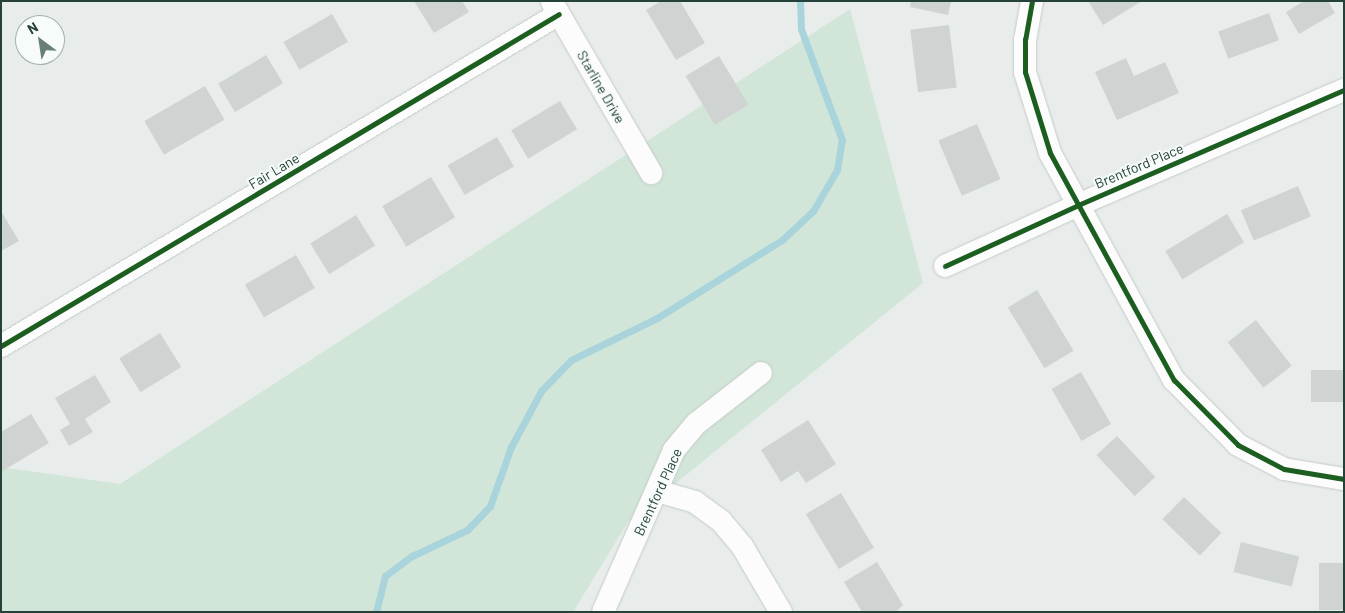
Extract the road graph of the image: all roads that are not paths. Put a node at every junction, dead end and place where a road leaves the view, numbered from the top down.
1 (1032, 1) edge
2 (555, 8) edge
3 (1344, 90) edge
4 (651, 173) dead end
5 (1078, 205) junction
6 (945, 266) dead end
7 (1, 346) edge
8 (761, 373) dead end
9 (1344, 479) edge
10 (657, 491) junction
11 (603, 612) edge
12 (781, 612) edge

1 - 5 street
2 - 4 street, Starline Drive
2 - 7 street, Fair Lane
3 - 5 street, Brentford Place
5 - 6 street, Brentford Place
5 - 9 street
8 - 10 street, Brentford Place
10 - 11 street, Brentford Place
10 - 12 street

